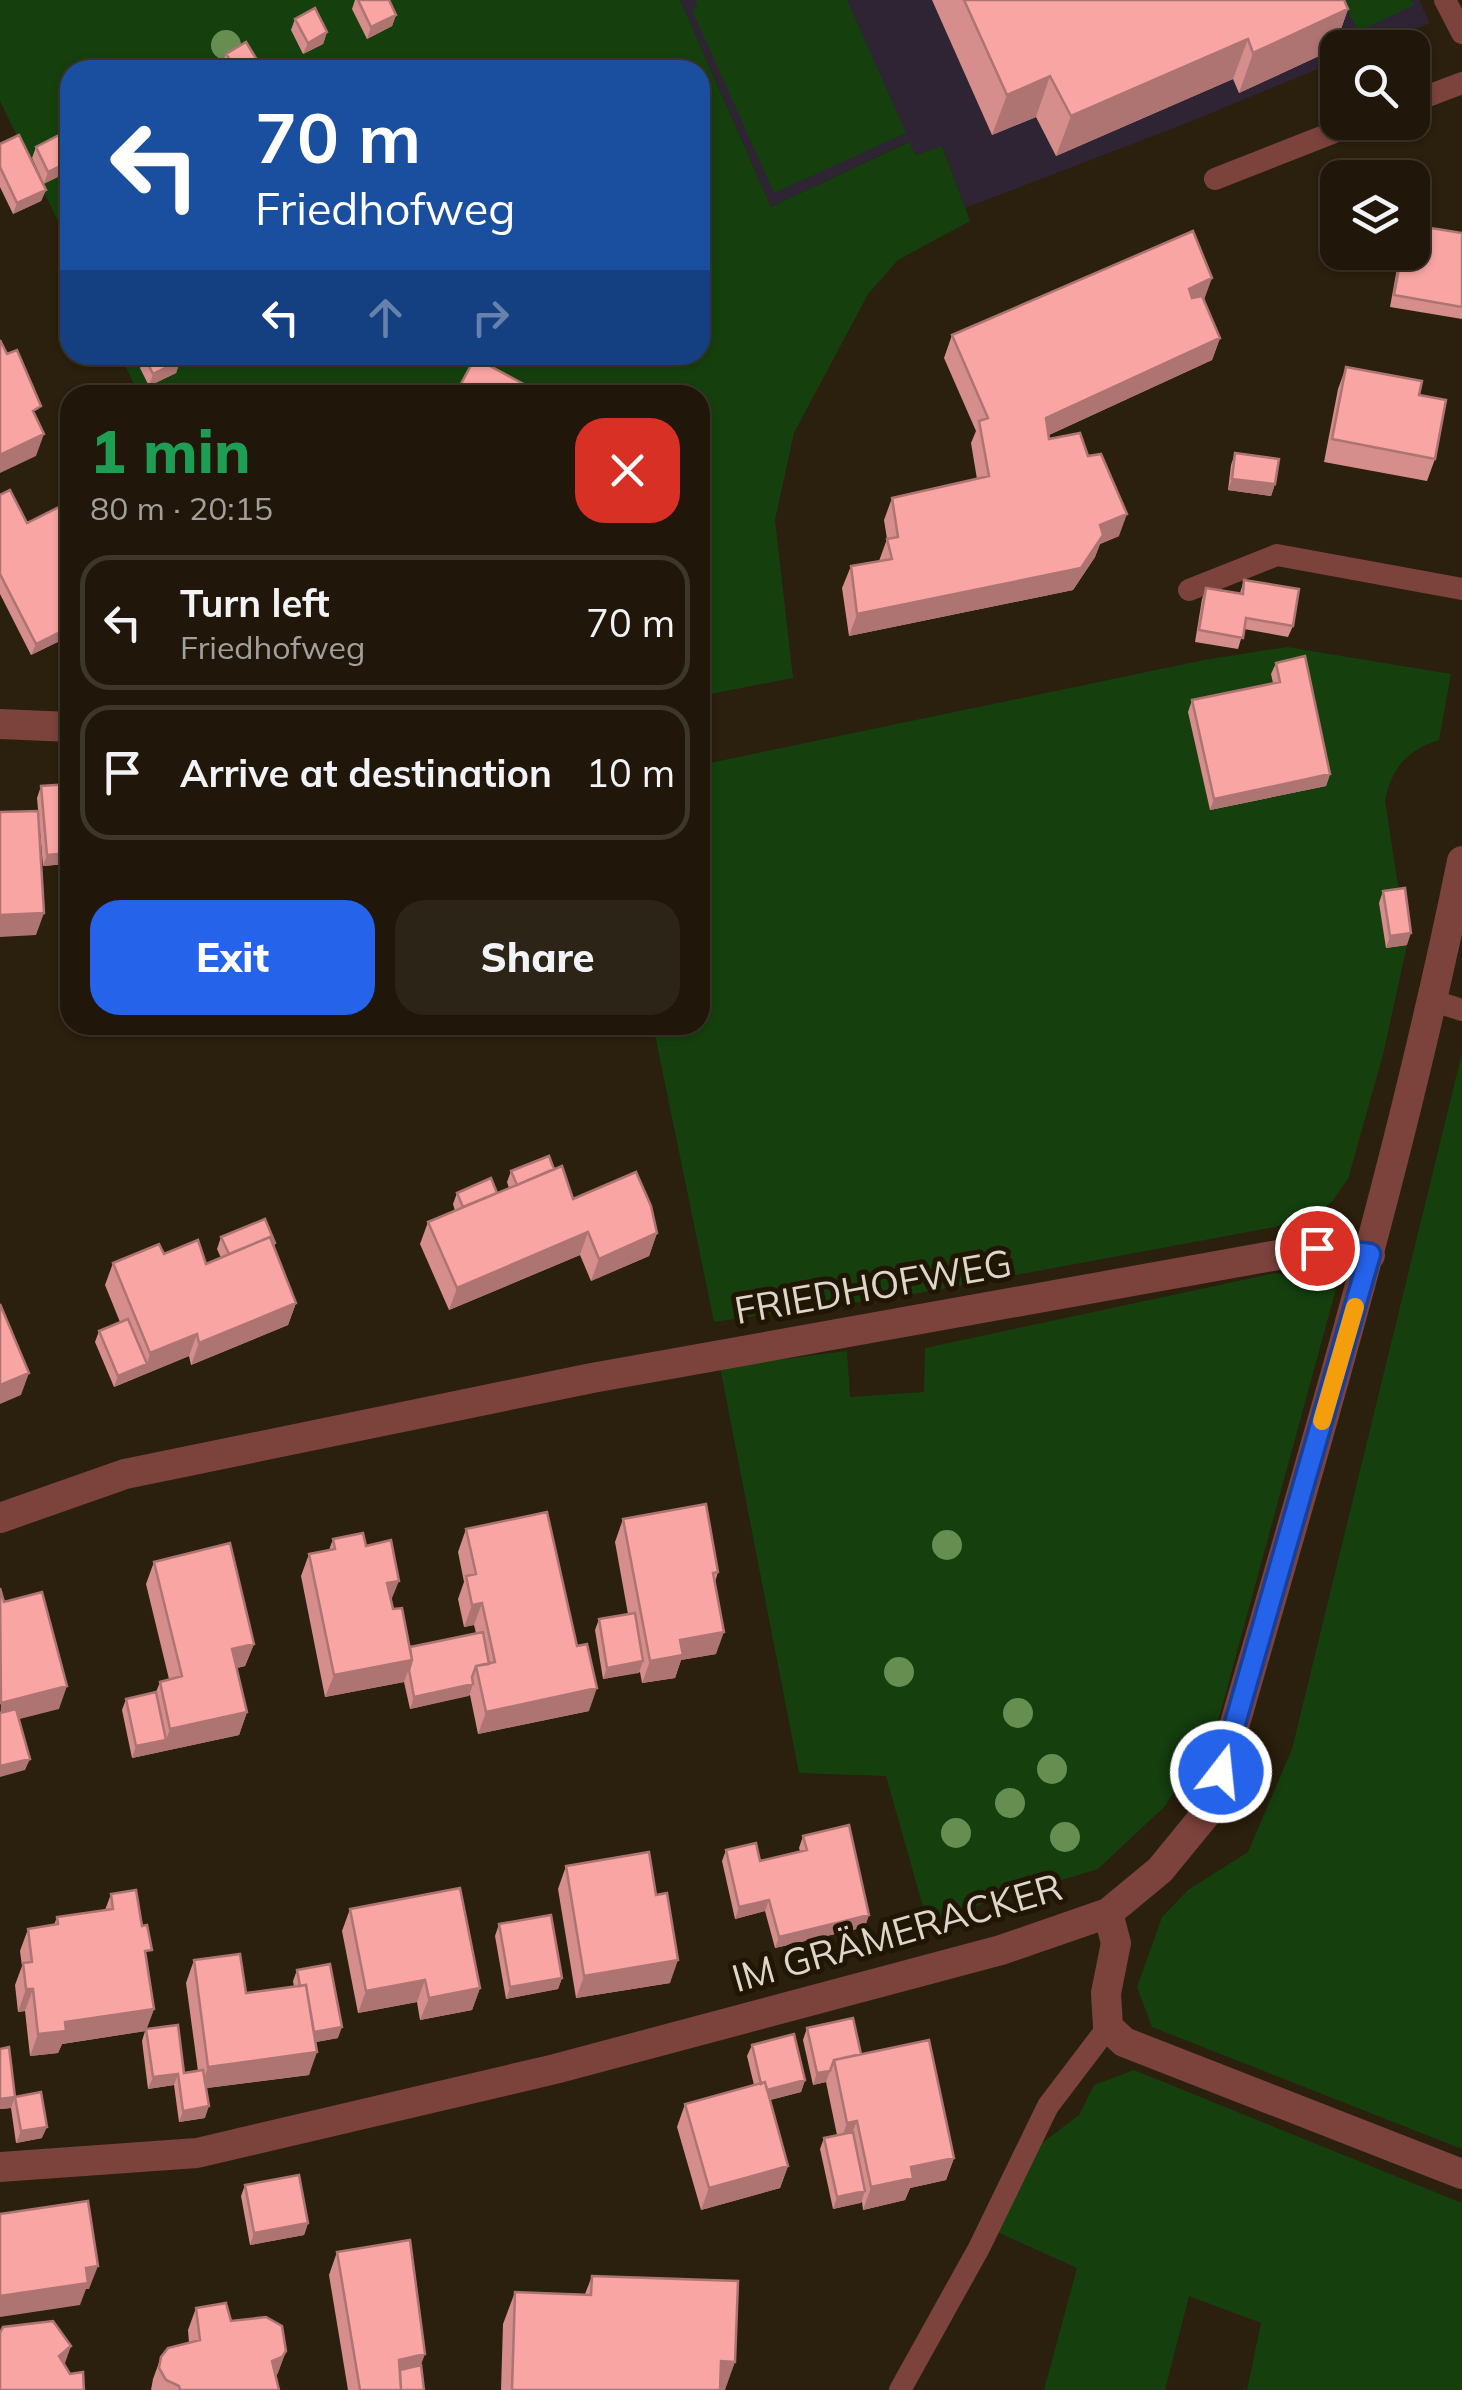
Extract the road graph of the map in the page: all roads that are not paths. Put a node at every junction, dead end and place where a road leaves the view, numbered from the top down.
1 (1444, 0) edge
2 (1462, 33) edge
3 (1462, 83) edge
4 (1430, 95) edge
5 (1320, 137) edge
6 (1215, 178) dead end
7 (1462, 589) edge
8 (1189, 590) dead end
9 (0, 724) edge
10 (60, 727) edge
11 (1462, 861) edge
12 (1448, 1006) edge
13 (1370, 1254) junction
14 (0, 1518) edge
15 (1108, 1913) junction
16 (1108, 2027) junction
17 (0, 2168) edge
18 (1462, 2174) edge
19 (900, 2390) edge

1 - 2 lane
3 - 4 lane
5 - 6 lane
7 - 8 lane
9 - 10 street
11 - 12 street
12 - 13 street
13 - 14 street, FRIEDHOFWEG
13 - 15 street, IM GRÄMERACKER
15 - 16 street
15 - 17 street, IM GRÄMERACKER
16 - 18 street
16 - 19 lane

